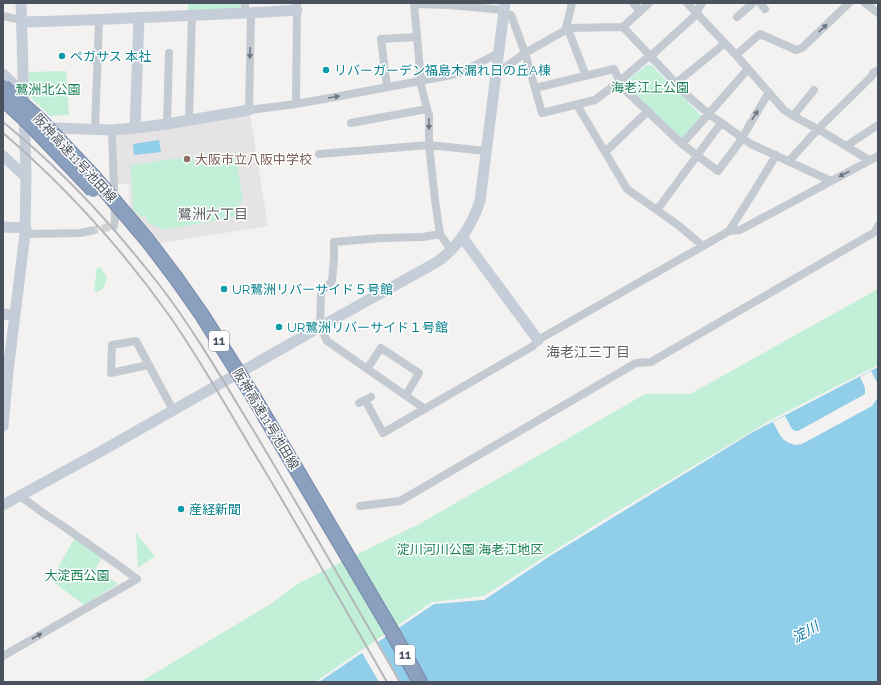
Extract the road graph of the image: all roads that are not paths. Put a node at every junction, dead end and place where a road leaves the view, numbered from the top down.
1 (21, 3) edge
2 (572, 3) edge
3 (633, 3) edge
4 (650, 3) edge
5 (688, 3) edge
6 (702, 3) edge
7 (753, 3) edge
8 (849, 3) edge
9 (865, 3) edge
10 (414, 4) edge
11 (297, 7) edge
12 (504, 9) edge
13 (247, 10) edge
14 (640, 12) junction
15 (878, 13) edge
16 (697, 14) junction
17 (3, 16) edge
18 (192, 16) junction
19 (737, 17) dead end
20 (139, 18) junction
21 (99, 20) junction
22 (22, 22) junction
23 (623, 27) junction
24 (566, 28) junction
25 (417, 36) junction
26 (724, 44) junction
27 (169, 53) dead end
28 (499, 53) junction
29 (524, 53) junction
30 (736, 55) junction
31 (649, 56) junction
32 (748, 70) junction
33 (875, 73) edge
34 (3, 74) edge
35 (496, 74) junction
36 (586, 76) junction
37 (421, 81) junction
38 (620, 81) junction
39 (676, 83) junction
40 (3, 87) edge
41 (388, 87) junction
42 (535, 88) junction
43 (814, 90) dead end
44 (769, 92) junction
45 (24, 94) junction
46 (3, 99) edge
47 (296, 104) junction
48 (577, 105) junction
49 (3, 108) edge
50 (427, 109) junction
51 (249, 110) junction
52 (648, 111) junction
53 (709, 114) junction
54 (793, 116) junction
55 (189, 120) junction
56 (351, 123) dead end
57 (721, 123) junction
58 (167, 124) junction
59 (878, 125) edge
60 (25, 128) junction
61 (56, 128) joint
62 (135, 128) junction
63 (95, 129) junction
64 (818, 129) junction
65 (112, 130) junction
66 (741, 138) junction
67 (682, 144) junction
68 (429, 145) junction
69 (846, 146) junction
70 (52, 148) junction
71 (486, 151) junction
72 (605, 152) junction
73 (319, 154) dead end
74 (776, 155) junction
75 (697, 156) junction
76 (878, 156) edge
77 (4, 158) edge
78 (869, 160) junction
79 (789, 161) junction
80 (26, 177) junction
81 (831, 181) junction
82 (657, 210) junction
83 (114, 226) dead end
84 (878, 226) edge
85 (3, 227) edge
86 (25, 231) junction
87 (90, 231) tunnel mouth
88 (729, 231) junction
89 (440, 234) junction
90 (462, 237) junction
91 (703, 246) junction
92 (451, 250) junction
93 (3, 314) edge
94 (15, 315) junction
95 (320, 326) junction
96 (538, 340) junction
97 (148, 365) junction
98 (367, 369) junction
99 (6, 370) edge
100 (406, 395) junction
101 (365, 400) dead end
102 (425, 408) junction
103 (173, 410) junction
104 (3, 426) edge
105 (20, 496) junction
106 (3, 505) edge
107 (360, 506) dead end
108 (3, 656) edge
109 (410, 682) edge
110 (420, 682) edge

1 - 22 street
2 - 24 street
3 - 14 street
4 - 14 street
5 - 16 street
6 - 16 street
7 - 19 street
30 -> 8 street
9 - 15 street
10 - 12 street
10 - 25 street
11 - 13 street
11 - 47 street
12 - 28 street
12 - 29 street
13 - 18 street
13 -> 51 street
14 - 23 street
16 - 26 street
16 - 31 street
17 - 22 street
18 - 20 street
18 - 55 street
20 - 21 street
20 - 62 street
21 - 22 street
21 - 63 street
22 - 45 street
23 - 24 street
23 - 31 street
24 - 29 street
24 - 36 street
25 - 37 street
25 - 41 street
26 - 30 street
26 - 39 street
27 - 58 street
28 - 35 street
28 - 37 street
29 - 35 street
29 - 42 street
30 - 32 street
31 - 38 street
31 - 39 street
32 - 44 street
32 - 53 street
33 - 64 street
34 - 45 street
35 - 71 street
36 - 38 street
36 - 42 street
37 - 41 street
37 - 50 street
38 - 48 street
38 - 52 street
39 - 53 street
40 - 110 highway, 阪神高速11号池田線 / 11, bridge
47 -> 41 street
42 - 48 street
43 - 54 street
44 - 54 street
66 -> 44 street
45 - 60 street
46 - 70 highway, 阪神高速11号池田線 / 11, bridge
47 - 51 street
48 - 72 street
49 - 70 highway, 11, bridge
50 - 56 street
50 -> 68 street
51 - 55 street
52 - 67 street
52 - 72 street
53 - 57 street
53 - 67 street
54 - 64 street
55 - 58 street
57 - 66 street
57 - 75 street
58 - 62 street
59 - 69 street
60 - 61 street
60 - 80 street
61 - 63 street
62 - 65 street
63 - 65 street
64 - 69 street
64 - 79 street
65 - 83 street
66 - 74 street
66 - 75 street
67 - 75 street
68 - 71 street
68 - 73 street
68 - 89 street
69 - 78 street
70 - 109 highway, 阪神高速11号池田線 / 11, bridge
71 - 90 street
72 - 82 street
74 - 79 street
74 - 88 street
75 - 82 street
76 - 78 street
77 - 80 street
78 -> 81 street
79 - 81 street
80 - 86 street
81 - 88 street
82 - 91 street
84 - 107 street
85 - 86 street
86 - 87 street
86 - 94 street
88 - 91 street
89 - 92 street
89 - 95 street
90 - 92 street
90 - 96 street
91 - 96 street
92 - 95 street
93 - 94 street
94 - 99 street
95 - 98 street
95 - 103 street
96 - 102 street
97 - 97 street
97 - 103 street
98 - 100 street
98 - 100 street
99 - 104 street
100 - 102 street
101 - 102 street
103 - 105 street
105 - 106 street
108 -> 105 street

